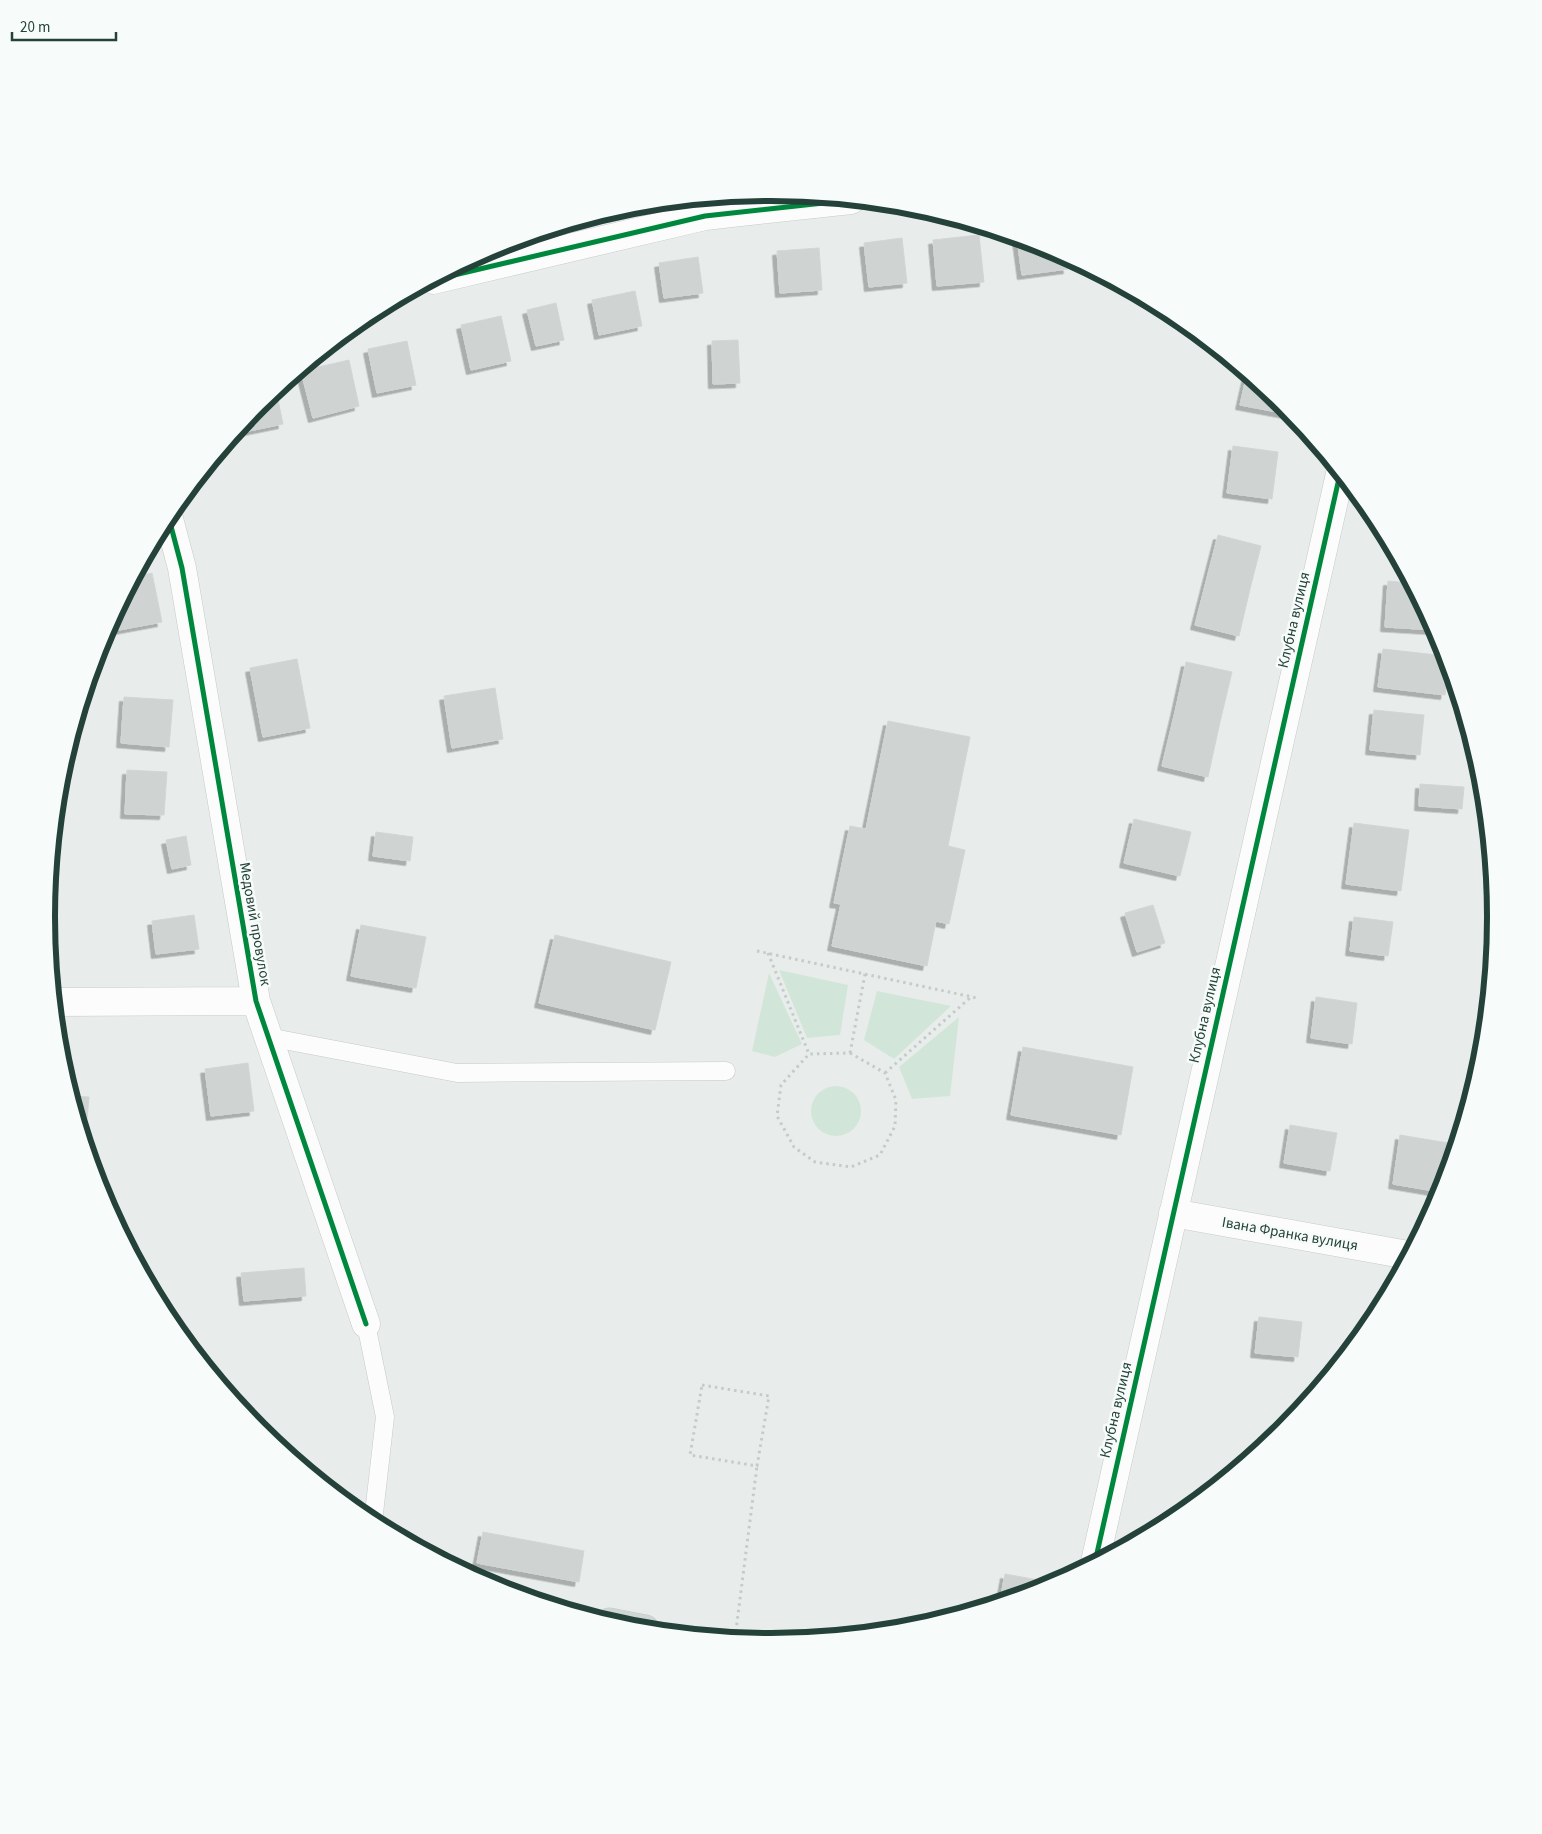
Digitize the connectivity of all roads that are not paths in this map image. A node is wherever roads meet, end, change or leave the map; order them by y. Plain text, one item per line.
1 (821, 203) edge
2 (454, 275) edge
3 (1339, 480) edge
4 (171, 527) edge
5 (256, 1001) junction
6 (60, 1002) edge
7 (268, 1037) junction
8 (726, 1071) dead end
9 (1173, 1214) junction
10 (1402, 1254) edge
11 (366, 1324) joint
12 (374, 1513) edge
13 (1097, 1554) edge

1 - 2 street
3 - 9 street, Клубна вулиця
4 - 5 street, Медовий провулок
5 - 6 street
5 - 7 street, Медовий провулок
7 - 8 lane
7 - 11 street, Медовий провулок
9 - 10 street, Івана Франка вулиця
9 - 13 street, Клубна вулиця
11 - 12 lane

